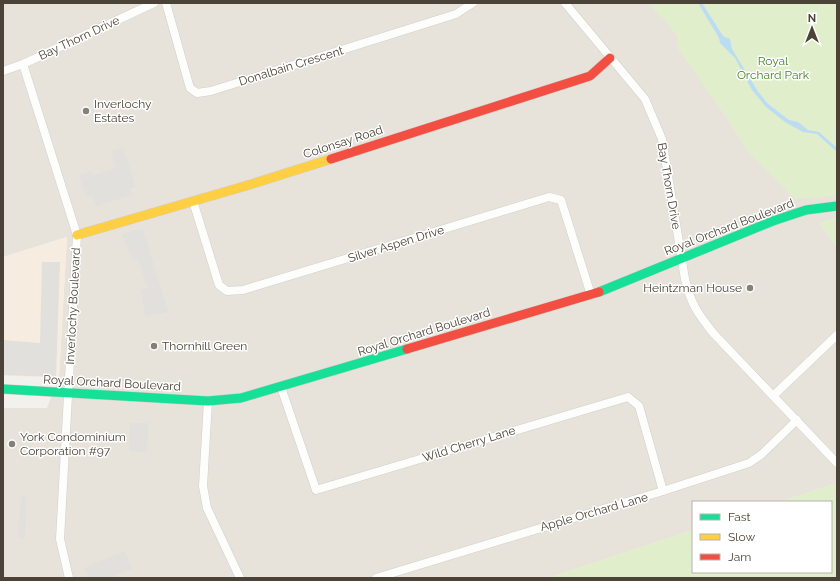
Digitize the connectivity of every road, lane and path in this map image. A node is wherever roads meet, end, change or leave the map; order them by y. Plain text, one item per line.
1 (154, 3) edge
2 (166, 3) edge
3 (473, 3) edge
4 (565, 3) edge
5 (610, 58) junction
6 (23, 64) junction
7 (3, 70) edge
8 (193, 201) junction
9 (837, 206) edge
10 (77, 235) junction
11 (682, 259) junction
12 (591, 295) junction
13 (837, 335) edge
14 (281, 387) junction
15 (3, 389) edge
16 (68, 393) junction
17 (773, 396) junction
18 (208, 401) junction
19 (797, 420) junction
20 (837, 463) edge
21 (664, 491) junction
22 (69, 578) edge
23 (240, 578) edge
24 (376, 578) edge

1 - 6 street, Bay Thorn Drive
2 - 3 street, Donalbain Crescent
4 - 5 street, Bay Thorn Drive
5 - 8 street, Colonsay Road
5 - 11 street, Bay Thorn Drive
6 - 7 street, Bay Thorn Drive
6 - 10 street, Inverlochy Boulevard
8 - 10 street, Colonsay Road
8 - 12 street, Silver Aspen Drive
9 - 11 street, Royal Orchard Boulevard
10 - 16 street, Inverlochy Boulevard
11 - 12 street, Royal Orchard Boulevard
11 - 17 street, Bay Thorn Drive
12 - 14 street, Royal Orchard Boulevard
13 - 17 street
14 - 18 street, Royal Orchard Boulevard
14 - 21 street, Wild Cherry Lane
15 - 16 street, Royal Orchard Boulevard
16 - 18 street, Royal Orchard Boulevard
16 - 22 street, Inverlochy Boulevard
17 - 19 street, Bay Thorn Drive
18 - 23 street
19 - 20 street, Bay Thorn Drive
19 - 21 street, Apple Orchard Lane
21 - 24 street, Apple Orchard Lane

